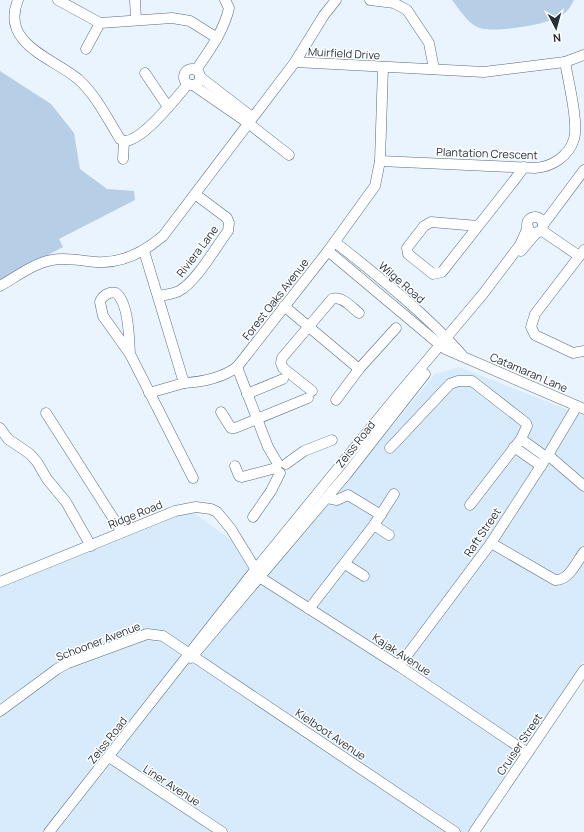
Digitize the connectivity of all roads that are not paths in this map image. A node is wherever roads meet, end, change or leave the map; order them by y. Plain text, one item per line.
1 (18, 0) edge
2 (58, 0) edge
3 (135, 0) edge
4 (225, 0) edge
5 (336, 0) edge
6 (370, 0) edge
7 (136, 20) junction
8 (100, 23) junction
9 (217, 38) junction
10 (86, 49) dead end
11 (584, 55) edge
12 (296, 62) junction
13 (565, 62) junction
14 (383, 67) junction
15 (434, 69) junction
16 (145, 73) dead end
17 (198, 74) junction
18 (190, 85) junction
19 (168, 107) junction
20 (250, 120) junction
21 (124, 141) junction
22 (288, 155) dead end
23 (123, 159) dead end
24 (380, 161) junction
25 (524, 167) junction
26 (584, 170) edge
27 (195, 194) junction
28 (478, 226) junction
29 (537, 226) junction
30 (335, 242) junction
31 (144, 251) junction
32 (328, 251) junction
33 (582, 253) edge
34 (376, 275) junction
35 (0, 286) edge
36 (368, 286) junction
37 (158, 296) junction
38 (284, 306) junction
39 (359, 313) dead end
40 (308, 327) junction
41 (396, 328) dead end
42 (446, 344) junction
43 (584, 351) edge
44 (130, 354) junction
45 (237, 367) junction
46 (359, 369) junction
47 (283, 379) dead end
48 (184, 383) junction
49 (149, 393) junction
50 (247, 394) junction
51 (336, 400) dead end
52 (580, 407) edge
53 (221, 412) dead end
54 (46, 413) dead end
55 (257, 419) junction
56 (0, 428) edge
57 (332, 440) dead end
58 (517, 443) junction
59 (390, 448) dead end
60 (547, 456) junction
61 (235, 466) dead end
62 (541, 466) junction
63 (280, 467) junction
64 (193, 478) dead end
65 (584, 486) edge
66 (394, 494) dead end
67 (327, 498) junction
68 (470, 505) dead end
69 (381, 515) junction
70 (253, 517) dead end
71 (374, 525) junction
72 (122, 532) junction
73 (389, 535) dead end
74 (491, 543) junction
75 (91, 546) junction
76 (584, 552) edge
77 (345, 564) junction
78 (258, 574) junction
79 (364, 576) dead end
80 (0, 582) edge
81 (309, 609) junction
82 (191, 654) junction
83 (399, 666) junction
84 (584, 670) edge
85 (0, 711) edge
86 (528, 753) junction
87 (108, 757) junction
88 (218, 831) edge
89 (48, 832) edge
90 (455, 832) edge
91 (474, 832) edge

1 - 21 street
2 - 8 street
3 - 7 street
4 - 9 street
5 - 12 street
6 - 15 street
7 - 8 street
7 - 9 street
8 - 10 street
9 - 17 street
11 - 13 street, Muirfield Drive
12 - 14 street, Muirfield Drive
12 - 20 street, Muirfield Drive
13 - 15 street, Muirfield Drive
13 - 25 street, Plantation Crescent
14 - 15 street, Muirfield Drive
14 - 24 street, Forest Oaks Avenue
16 - 19 street
17 - 18 street
17 - 18 street
17 - 20 street
18 - 19 street
18 - 20 street
19 - 21 street
20 - 22 street
20 - 27 street, Muirfield Drive
21 - 23 street
24 - 25 street, Plantation Crescent
24 - 30 street, Forest Oaks Avenue
25 - 28 street
26 - 29 street, Zeiss Road
27 - 31 street, Muirfield Drive
27 - 37 street, Riviera Lane
28 - 28 street
29 - 33 street
29 - 42 street, Zeiss Road
30 - 32 street, Forest Oaks Avenue
30 - 34 street, Wilge Road
31 - 35 street, Muirfield Drive
31 - 37 street
32 - 36 street
32 - 38 street, Forest Oaks Avenue
33 - 43 street
34 - 36 street
34 - 42 street, Wilge Road
36 - 42 street
37 - 48 street
38 - 40 street
38 - 45 street, Forest Oaks Avenue
39 - 40 street
40 - 46 street
40 - 55 street
41 - 46 street
42 - 52 street, Catamaran Lane
42 - 67 street, Zeiss Road
42 - 78 street, Zeiss Road
44 - 44 street
44 - 49 street
45 - 48 street, Forest Oaks Avenue
45 - 50 street
46 - 51 street
47 - 50 street
48 - 49 street, Forest Oaks Avenue
49 - 64 street
50 - 55 street
52 - 60 street, Raft Street
53 - 55 street
54 - 72 street
55 - 63 street
56 - 75 street
57 - 63 street
58 - 59 street
58 - 60 street
58 - 62 street
58 - 68 street
60 - 62 street, Raft Street
60 - 65 street
61 - 63 street
62 - 74 street, Raft Street
63 - 70 street
66 - 69 street
67 - 69 street
67 - 78 street, Zeiss Road
69 - 71 street
71 - 73 street
71 - 77 street
72 - 75 street, Ridge Road
72 - 78 street, Ridge Road
74 - 76 street
74 - 83 street, Raft Street
75 - 80 street, Ridge Road
77 - 79 street
77 - 81 street
78 - 81 street, Kajak Avenue
78 - 82 street, Zeiss Road
81 - 83 street, Kajak Avenue
82 - 85 street, Schooner Avenue
82 - 87 street, Zeiss Road
82 - 90 street, Kielboot Avenue
83 - 86 street, Kajak Avenue
84 - 86 street, Cruiser Street
86 - 91 street, Cruiser Street
87 - 88 street, Liner Avenue
87 - 89 street, Zeiss Road

